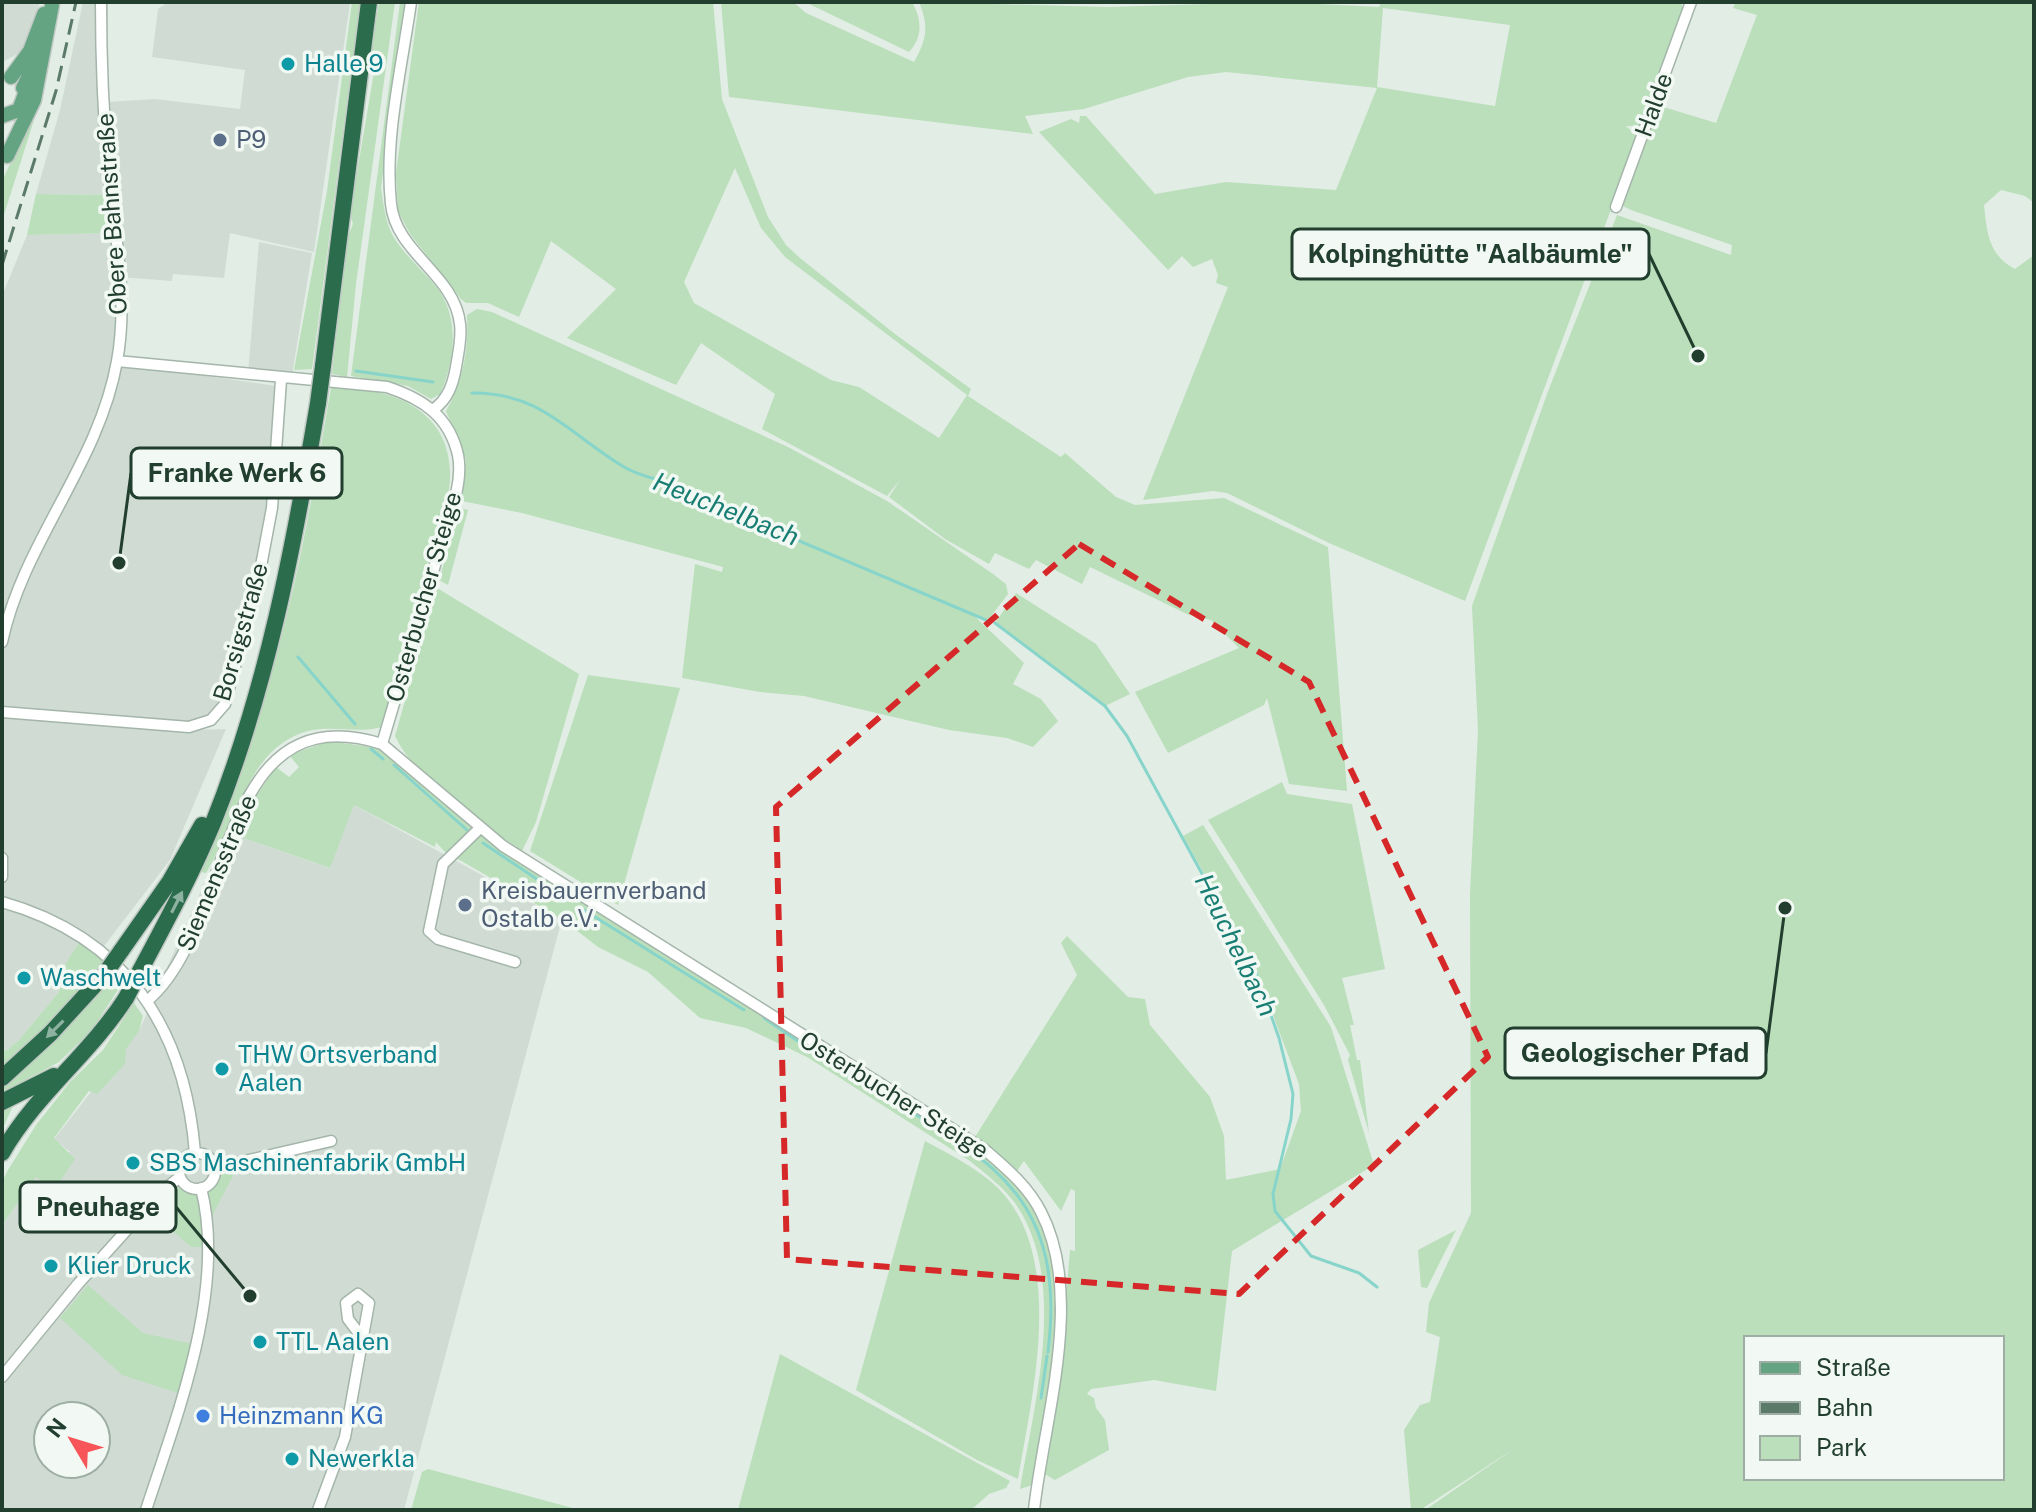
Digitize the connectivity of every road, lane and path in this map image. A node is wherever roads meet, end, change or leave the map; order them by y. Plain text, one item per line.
1 (101, 2) edge
2 (369, 2) edge
3 (411, 2) edge
4 (1691, 2) edge
5 (51, 3) edge
6 (6, 77) edge
7 (23, 88) junction
8 (5, 117) edge
9 (4, 162) edge
10 (1616, 207) dead end
11 (117, 361) junction
12 (281, 380) junction
13 (434, 409) junction
14 (2, 642) edge
15 (2, 712) edge
16 (382, 744) junction
17 (237, 752) junction
18 (479, 829) junction
19 (2, 858) edge
20 (2, 877) edge
21 (2, 902) edge
22 (515, 962) dead end
23 (147, 1001) junction
24 (86, 1052) junction
25 (2, 1078) edge
26 (2, 1102) edge
27 (331, 1141) dead end
28 (2, 1153) edge
29 (195, 1153) junction
30 (215, 1168) junction
31 (180, 1177) junction
32 (201, 1188) junction
33 (364, 1340) dead end
34 (2, 1377) edge
35 (146, 1510) edge
36 (318, 1510) edge
37 (1034, 1510) edge

1 - 11 street, Obere Bahnstraße
2 - 17 highway, bridge
3 - 13 street
4 - 10 street, Halde
5 - 6 main road
5 - 7 main road
5 - 9 main road
6 - 7 main road
7 - 8 main road
8 - 9 main road
11 - 12 street
11 - 14 street, Obere Bahnstraße
12 - 13 street
12 - 15 street, Borsigstraße
13 - 16 street, Osterbucher Steige
16 - 18 street, Osterbucher Steige
16 - 23 street, Siemensstraße
24 -> 17 highway, bridge
17 -> 25 highway, bridge
18 - 22 street
18 - 37 street, Osterbucher Steige
19 - 20 street
21 - 23 street
23 - 29 street
24 - 26 highway
24 - 28 highway
27 - 30 street
29 - 30 street
29 - 31 street
30 - 32 street
31 - 32 street
31 - 34 street
32 - 35 street
33 - 36 street

